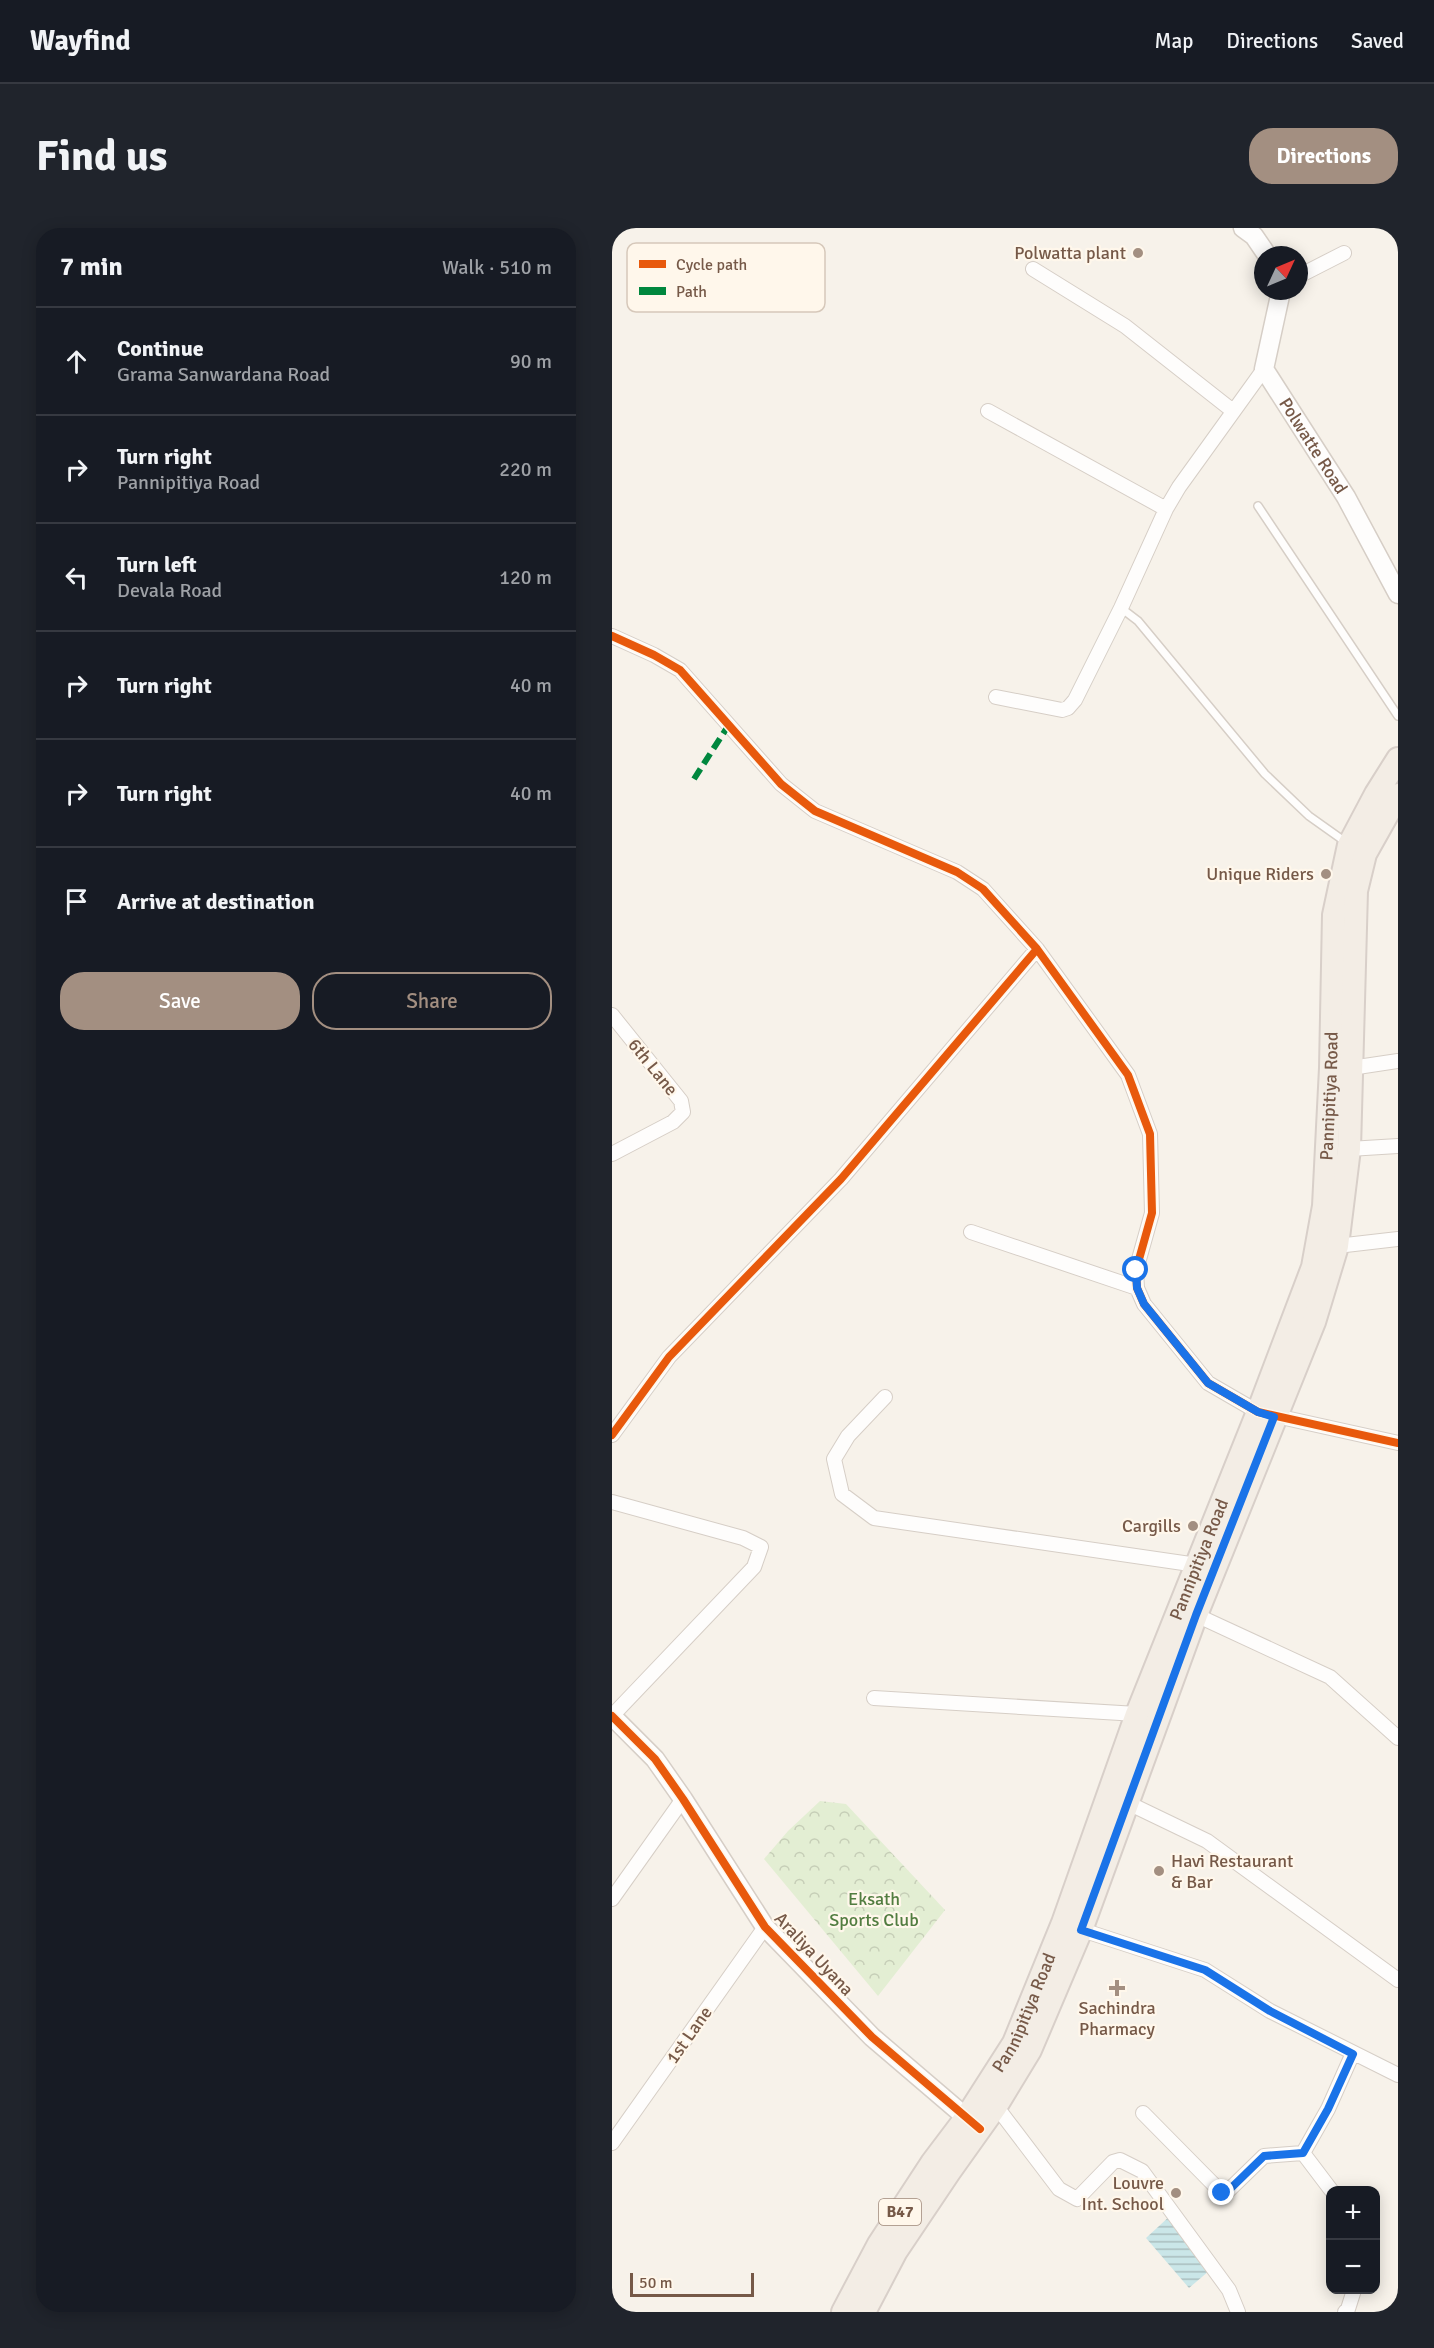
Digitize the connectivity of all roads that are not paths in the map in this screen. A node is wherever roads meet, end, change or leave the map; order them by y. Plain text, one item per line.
1 (1243, 228) edge
2 (1260, 246) edge
3 (1344, 253) dead end
4 (1033, 269) dead end
5 (1308, 271) edge
6 (1279, 300) edge
7 (1264, 369) junction
8 (988, 411) dead end
9 (1233, 411) junction
10 (1258, 506) dead end
11 (1166, 508) junction
12 (1398, 594) edge
13 (1121, 608) junction
14 (612, 636) edge
15 (996, 698) dead end
16 (1398, 716) edge
17 (1398, 759) edge
18 (1398, 795) edge
19 (1349, 845) junction
20 (1037, 949) junction
21 (612, 1015) edge
22 (1398, 1061) edge
23 (1351, 1068) junction
24 (1398, 1146) edge
25 (1349, 1149) junction
26 (612, 1154) edge
27 (971, 1232) dead end
28 (1398, 1239) edge
29 (1337, 1246) junction
30 (1137, 1288) junction
31 (885, 1397) dead end
32 (1266, 1414) junction
33 (612, 1435) edge
34 (1398, 1443) edge
35 (612, 1502) edge
36 (1197, 1565) junction
37 (1196, 1615) junction
38 (873, 1698) dead end
39 (1137, 1714) junction
40 (612, 1716) edge
41 (1398, 1738) edge
42 (683, 1799) junction
43 (1128, 1803) junction
44 (612, 1899) edge
45 (1072, 1926) junction
46 (765, 1927) junction
47 (1398, 1980) edge
48 (1353, 2054) junction
49 (1398, 2075) edge
50 (996, 2106) junction
51 (1143, 2114) dead end
52 (973, 2123) junction
53 (612, 2143) edge
54 (1303, 2153) junction
55 (1328, 2186) edge
56 (1352, 2294) edge
57 (843, 2312) edge
58 (864, 2312) edge
59 (1238, 2312) edge
60 (1345, 2312) edge

1 - 2 street
3 - 5 street
4 - 9 street
6 - 7 street
7 - 9 street
7 - 12 street, Polwatte Road
8 - 11 street
9 - 11 street
10 - 16 lane
11 - 13 street
13 - 15 street
13 - 19 lane
14 - 20 street
17 - 19 main road, Pannipitiya Road / B47
18 - 23 main road, Pannipitiya Road / B47
19 - 32 main road, Pannipitiya Road / B47
20 - 30 street
20 - 33 street
21 - 26 street, 6th Lane
22 - 23 street
23 - 25 main road, Pannipitiya Road / B47
24 - 25 street
25 - 29 main road, Pannipitiya Road / B47
27 - 30 street
28 - 29 street
29 - 32 main road, Pannipitiya Road / B47
30 - 32 street
31 - 36 street
32 - 34 street
32 - 36 main road, Pannipitiya Road / B47
32 - 37 main road, Pannipitiya Road / B47
35 - 40 street
36 - 39 main road, Pannipitiya Road / B47
37 - 41 street
37 - 43 main road, Pannipitiya Road / B47
38 - 39 street
39 - 45 main road, Pannipitiya Road / B47
40 - 42 street, Araliya Uyana
42 - 44 street
42 - 46 street, Araliya Uyana
43 - 45 main road, Pannipitiya Road / B47
43 - 47 street
45 - 48 street
45 - 50 main road, Pannipitiya Road / B47
45 - 52 main road, Pannipitiya Road / B47
46 - 52 street, Araliya Uyana
46 - 53 street, 1st Lane
48 - 49 street
48 - 54 street
50 - 52 main road, Pannipitiya Road / B47
50 - 59 street
51 - 54 street
52 - 57 main road, Pannipitiya Road / B47
52 - 58 main road, Pannipitiya Road / B47
54 - 55 street
56 - 60 street

